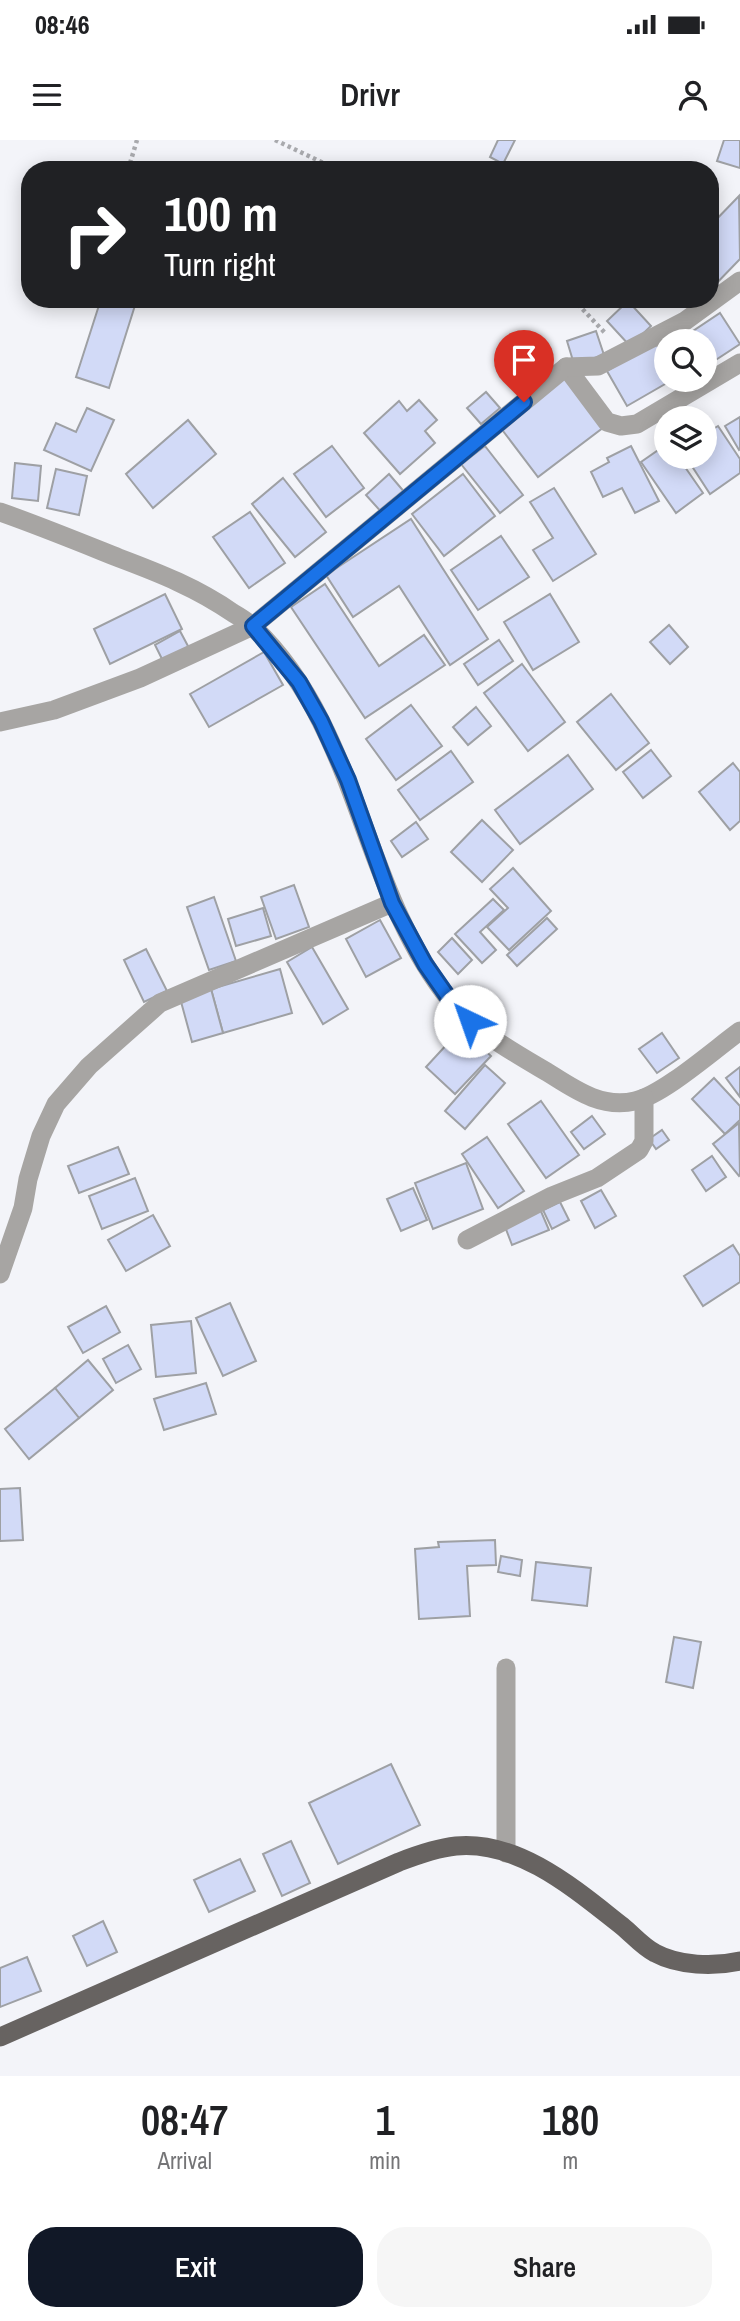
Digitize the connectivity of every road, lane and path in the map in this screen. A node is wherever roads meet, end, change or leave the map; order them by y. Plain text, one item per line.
1 (137, 140) edge
2 (275, 140) edge
3 (131, 161) edge
4 (319, 161) edge
5 (740, 281) edge
6 (719, 296) edge
7 (581, 308) edge
8 (703, 308) edge
9 (623, 353) junction
10 (740, 363) edge
11 (566, 367) junction
12 (0, 512) edge
13 (253, 626) junction
14 (0, 722) edge
15 (392, 903) junction
16 (740, 1031) edge
17 (644, 1098) junction
18 (467, 1240) dead end
19 (0, 1274) edge
20 (506, 1668) dead end
21 (506, 1853) junction
22 (740, 1961) edge
23 (0, 2037) edge

1 - 3 path
2 - 4 path
5 - 6 street
7 - 9 path
8 - 9 street
9 - 11 street
10 - 11 street
11 - 13 street
12 - 13 street
13 - 14 street
13 - 15 street
15 - 17 street
15 - 19 street
16 - 17 street
17 - 18 street
20 - 21 street
21 - 22 main road
21 - 23 main road

